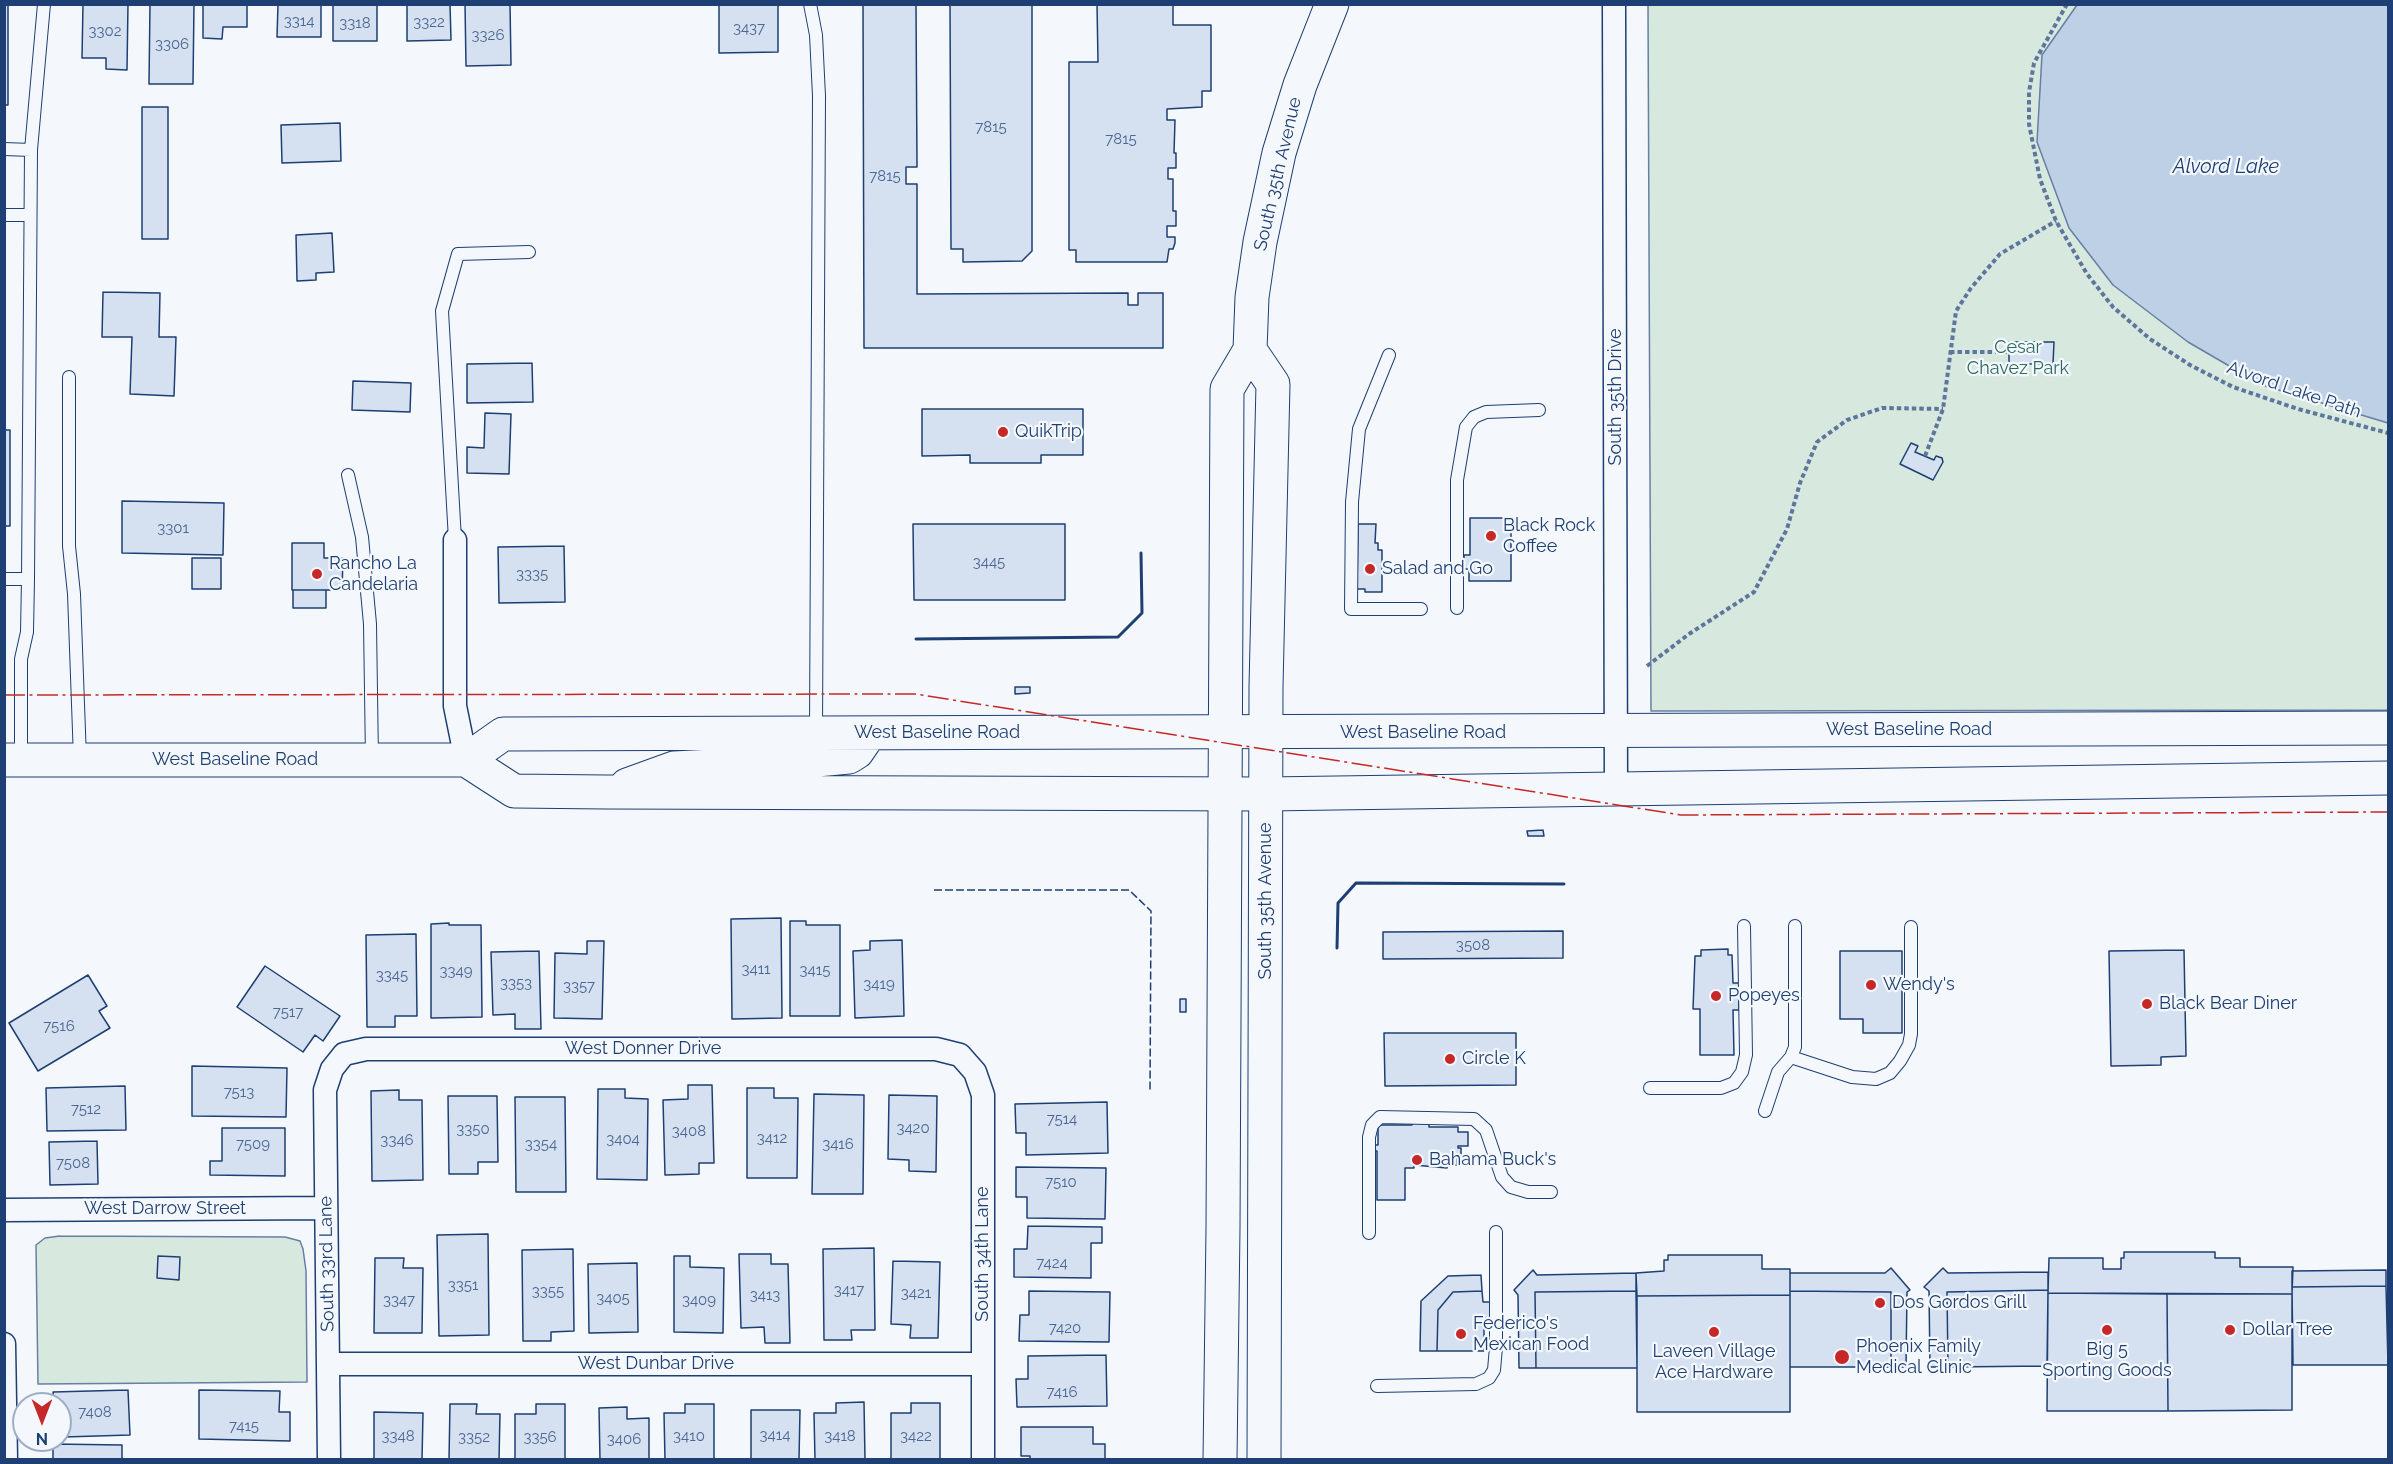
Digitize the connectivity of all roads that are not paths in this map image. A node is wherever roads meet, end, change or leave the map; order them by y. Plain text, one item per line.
1 (44, 4) edge
2 (810, 4) edge
3 (1332, 4) edge
4 (1614, 4) edge
5 (4, 149) edge
6 (31, 150) junction
7 (4, 215) edge
8 (30, 215) junction
9 (529, 252) dead end
10 (1250, 350) junction
11 (1389, 355) dead end
12 (69, 377) dead end
13 (1539, 410) dead end
14 (348, 475) dead end
15 (455, 540) joint
16 (4, 579) edge
17 (27, 579) junction
18 (1457, 608) dead end
19 (1421, 609) dead end
20 (2388, 728) edge
21 (1967, 730) junction
22 (1224, 732) junction
23 (1267, 732) junction
24 (1616, 732) junction
25 (870, 733) junction
26 (816, 734) junction
27 (13, 760) edge
28 (80, 760) junction
29 (372, 760) junction
30 (466, 760) junction
31 (2388, 778) edge
32 (1968, 783) junction
33 (1616, 790) junction
34 (606, 792) junction
35 (1224, 794) junction
36 (1266, 794) junction
37 (1744, 926) dead end
38 (1795, 926) dead end
39 (1911, 927) dead end
40 (960, 1055) joint
41 (1791, 1057) junction
42 (332, 1069) joint
43 (1650, 1088) dead end
44 (1765, 1112) dead end
45 (1551, 1192) dead end
46 (326, 1208) junction
47 (4, 1210) edge
48 (1496, 1232) dead end
49 (1369, 1233) dead end
50 (4, 1344) edge
51 (5, 1356) edge
52 (328, 1364) junction
53 (982, 1364) junction
54 (1377, 1386) dead end
55 (1220, 1448) edge
56 (1264, 1449) edge
57 (6, 1460) edge
58 (329, 1460) edge
59 (983, 1460) edge

1 - 6 lane
2 - 26 lane
3 - 10 main road, South 35th Avenue
4 - 24 street, South 35th Drive
5 - 6 lane
6 - 8 lane
7 - 8 lane
8 - 17 lane
9 - 15 lane
10 - 22 main road, South 35th Avenue
10 - 23 main road, South 35th Avenue
11 - 19 lane
12 - 28 lane
13 - 18 lane
14 - 29 lane
15 - 30 street
16 - 17 lane
17 - 27 lane
20 - 21 main road, West Baseline Road
21 - 24 main road, West Baseline Road
21 - 32 main road
22 - 23 main road, West Baseline Road
22 - 25 main road, West Baseline Road
22 - 35 main road, South 35th Avenue
23 - 24 main road, West Baseline Road
23 - 36 main road, South 35th Avenue
24 - 33 street, South 35th Drive
25 - 26 main road, West Baseline Road
25 - 34 main road
26 - 30 main road, West Baseline Road
27 - 28 main road, West Baseline Road
28 - 29 main road, West Baseline Road
29 - 30 main road, West Baseline Road
30 - 34 main road
31 - 32 main road
32 - 33 main road
33 - 36 main road
34 - 35 main road
35 - 36 main road
35 - 55 main road, South 35th Avenue
36 - 56 main road, South 35th Avenue
37 - 43 lane
38 - 41 lane
39 - 41 lane
40 - 42 street, West Donner Drive
40 - 53 street, South 34th Lane
41 - 44 lane
42 - 46 street, South 33rd Lane
45 - 49 lane
46 - 47 street, West Darrow Street
46 - 52 street, South 33rd Lane
48 - 54 lane
50 - 51 street
51 - 57 street
52 - 53 street, West Dunbar Drive
52 - 58 street, South 33rd Lane
53 - 59 street, South 34th Lane
55 - 56 main road

